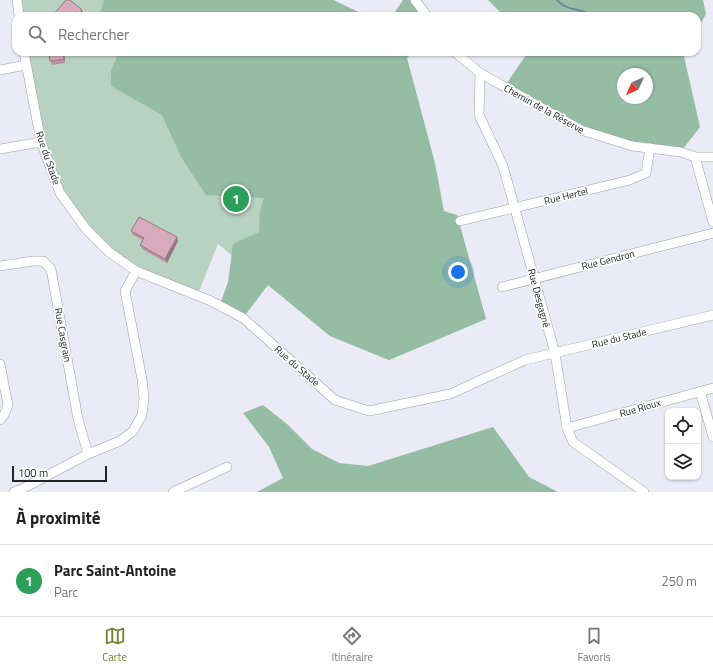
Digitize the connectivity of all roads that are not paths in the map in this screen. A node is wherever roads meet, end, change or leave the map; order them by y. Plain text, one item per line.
1 (17, 0) edge
2 (415, 0) edge
3 (18, 12) edge
4 (424, 12) edge
5 (25, 56) edge
6 (460, 56) edge
7 (26, 65) junction
8 (0, 70) edge
9 (480, 73) junction
10 (41, 142) junction
11 (650, 148) junction
12 (0, 149) edge
13 (695, 157) junction
14 (713, 157) edge
15 (515, 208) junction
16 (460, 221) dead end
17 (713, 222) edge
18 (713, 233) edge
19 (0, 266) edge
20 (136, 271) junction
21 (534, 278) junction
22 (502, 287) dead end
23 (713, 315) edge
24 (555, 353) junction
25 (0, 364) edge
26 (713, 388) edge
27 (700, 391) junction
28 (0, 420) edge
29 (567, 428) junction
30 (713, 437) edge
31 (88, 454) junction
32 (227, 467) dead end
33 (20, 491) edge
34 (173, 492) edge
35 (644, 492) edge

1 - 3 street
2 - 4 street
5 - 7 street, Rue du Stade
6 - 9 street, Chemin de la Réserve
7 - 8 street
7 - 10 street, Rue du Stade
9 - 11 street, Chemin de la Réserve
9 - 15 street, Rue Desgagné
10 - 12 street
10 - 20 street, Rue du Stade
11 - 13 street, Chemin de la Réserve
11 - 15 street, Rue Hertel
13 - 14 street, Chemin de la Réserve
13 - 17 street
15 - 16 street, Rue Hertel
15 - 21 street, Rue Desgagné
18 - 21 street, Rue Gendron
19 - 31 street, Rue Casgrain
20 - 24 street, Rue du Stade
20 - 31 street
21 - 22 street, Rue Gendron
21 - 24 street, Rue Desgagné
23 - 24 street, Rue du Stade
24 - 29 street, Rue Desgagné
25 - 28 street
26 - 27 street, Rue Rioux
27 - 29 street, Rue Rioux
27 - 30 street
29 - 35 street, Rue Desgagné
31 - 33 street
32 - 34 street

